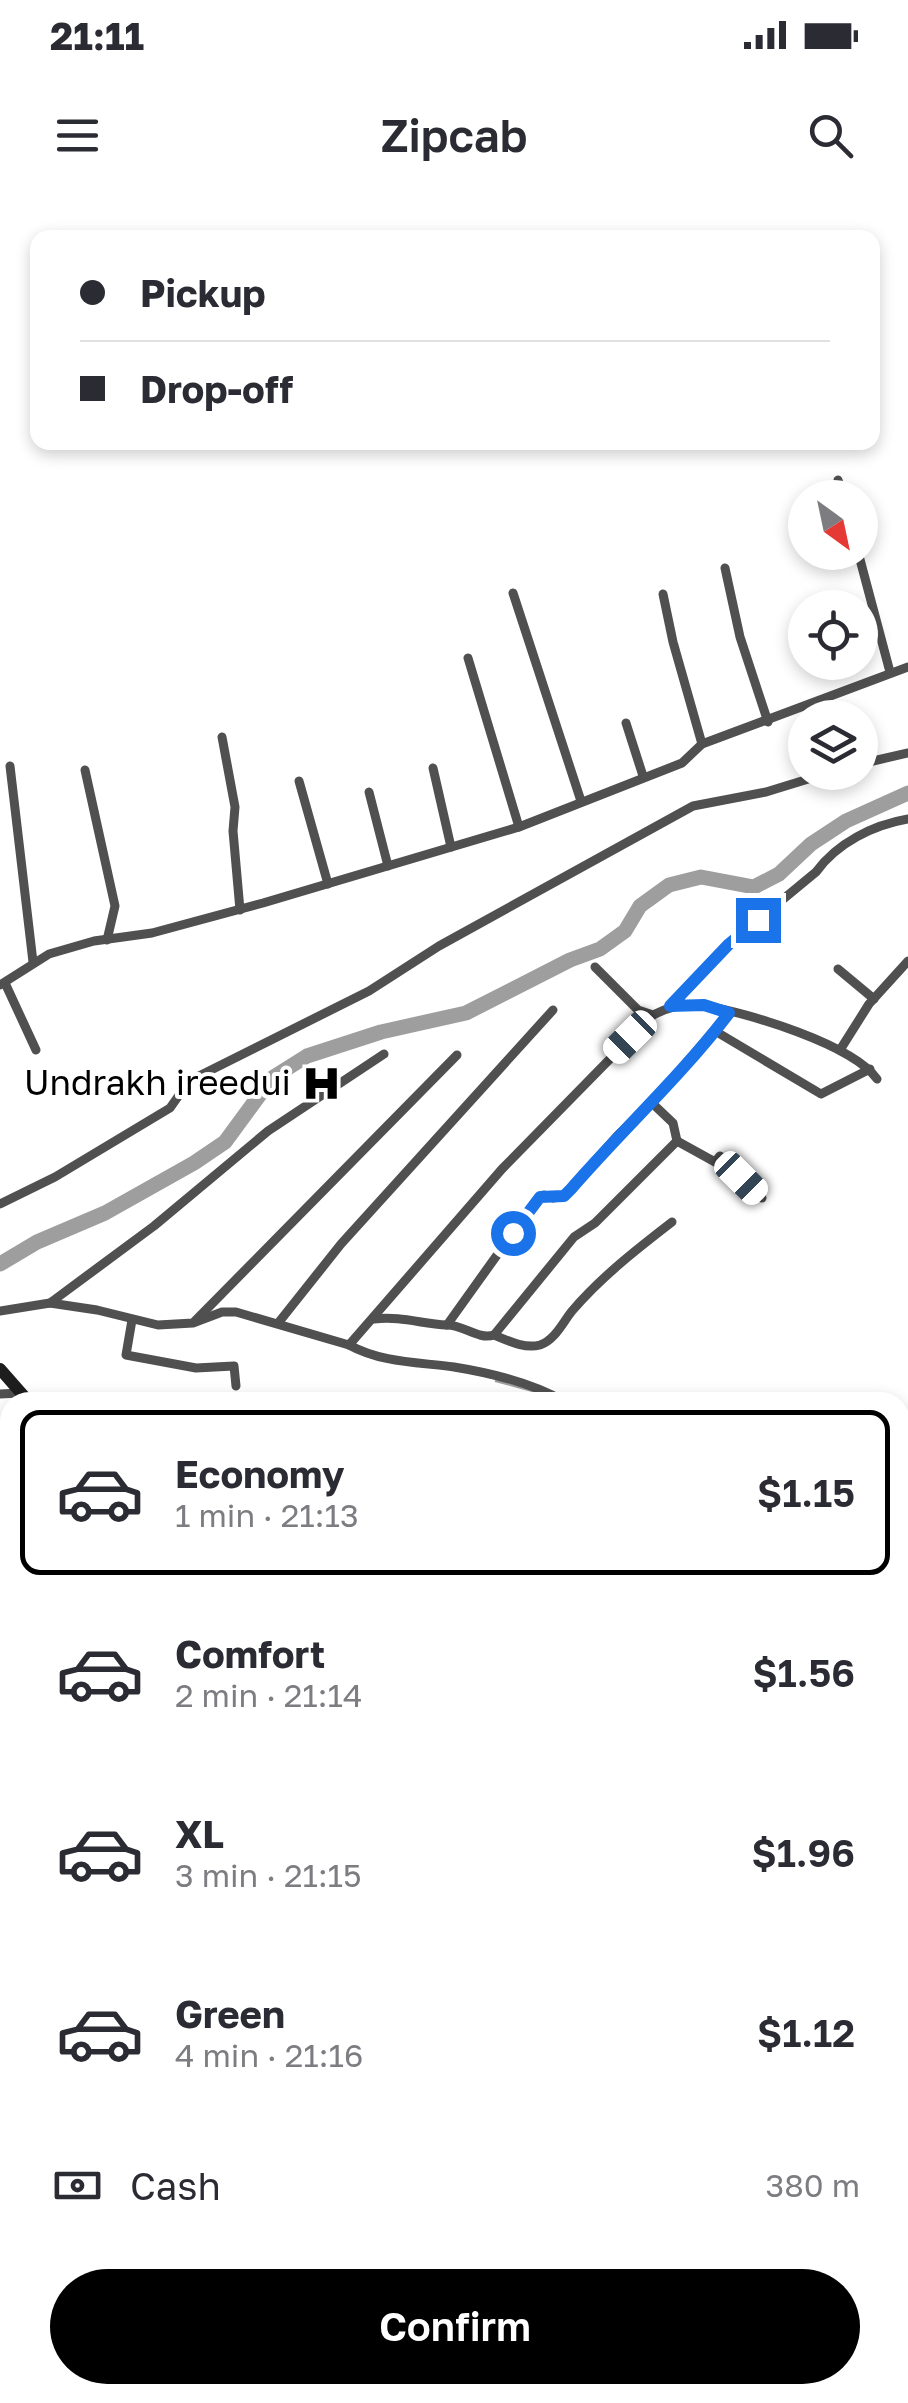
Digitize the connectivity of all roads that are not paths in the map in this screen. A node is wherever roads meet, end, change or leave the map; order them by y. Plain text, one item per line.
1 (725, 568) dead end
2 (863, 570) edge
3 (513, 593) dead end
4 (663, 594) dead end
5 (468, 658) dead end
6 (908, 667) edge
7 (890, 672) junction
8 (768, 722) junction
9 (626, 723) dead end
10 (222, 736) dead end
11 (702, 744) junction
12 (908, 753) edge
13 (878, 760) edge
14 (10, 766) dead end
15 (432, 768) dead end
16 (85, 770) dead end
17 (644, 776) junction
18 (299, 782) dead end
19 (788, 785) edge
20 (369, 792) dead end
21 (580, 802) junction
22 (908, 820) edge
23 (519, 827) junction
24 (451, 847) junction
25 (388, 866) junction
26 (328, 884) junction
27 (240, 910) junction
28 (107, 940) junction
29 (908, 961) edge
30 (33, 962) junction
31 (595, 967) dead end
32 (838, 969) dead end
33 (3, 984) edge
34 (874, 998) junction
35 (670, 1006) junction
36 (553, 1010) dead end
37 (729, 1013) junction
38 (652, 1015) junction
39 (715, 1031) junction
40 (36, 1050) dead end
41 (840, 1050) junction
42 (384, 1054) dead end
43 (457, 1054) dead end
44 (870, 1069) junction
45 (877, 1079) dead end
46 (652, 1104) junction
47 (677, 1141) junction
48 (762, 1198) dead end
49 (0, 1204) edge
50 (672, 1222) dead end
51 (50, 1303) junction
52 (0, 1310) edge
53 (374, 1318) junction
54 (132, 1320) junction
55 (279, 1322) junction
56 (193, 1324) junction
57 (448, 1325) junction
58 (494, 1336) junction
59 (349, 1345) junction
60 (0, 1369) edge
61 (236, 1386) dead end
62 (19, 1392) edge
63 (543, 1392) edge

1 - 8 street
2 - 7 street
3 - 21 street
4 - 11 street
5 - 23 street
6 - 7 street
7 - 8 street
8 - 11 street
9 - 17 street
10 - 27 street
11 - 17 street
12 - 13 street
14 - 30 street
15 - 24 street
16 - 28 street
17 - 21 street
18 - 26 street
19 - 49 street
20 - 25 street
21 - 23 street
22 - 35 street
23 - 24 street
24 - 25 street
25 - 26 street
26 - 27 street
27 - 28 street
28 - 30 street
29 - 34 street
30 - 33 street
31 - 38 street
32 - 34 street
33 - 40 street
34 - 41 street
35 - 37 street
35 - 38 street
36 - 55 street
37 - 39 street
37 - 41 street
38 - 53 street
39 - 44 street
39 - 46 street
41 - 44 street
42 - 51 street
43 - 56 street
44 - 45 street
46 - 47 street
46 - 57 street
47 - 48 street
47 - 58 street
50 - 58 street
51 - 52 street
51 - 54 street
53 - 57 street
53 - 59 street
54 - 56 street
54 - 61 street
55 - 56 street
55 - 59 street
57 - 58 street
59 - 63 street
60 - 62 main road

